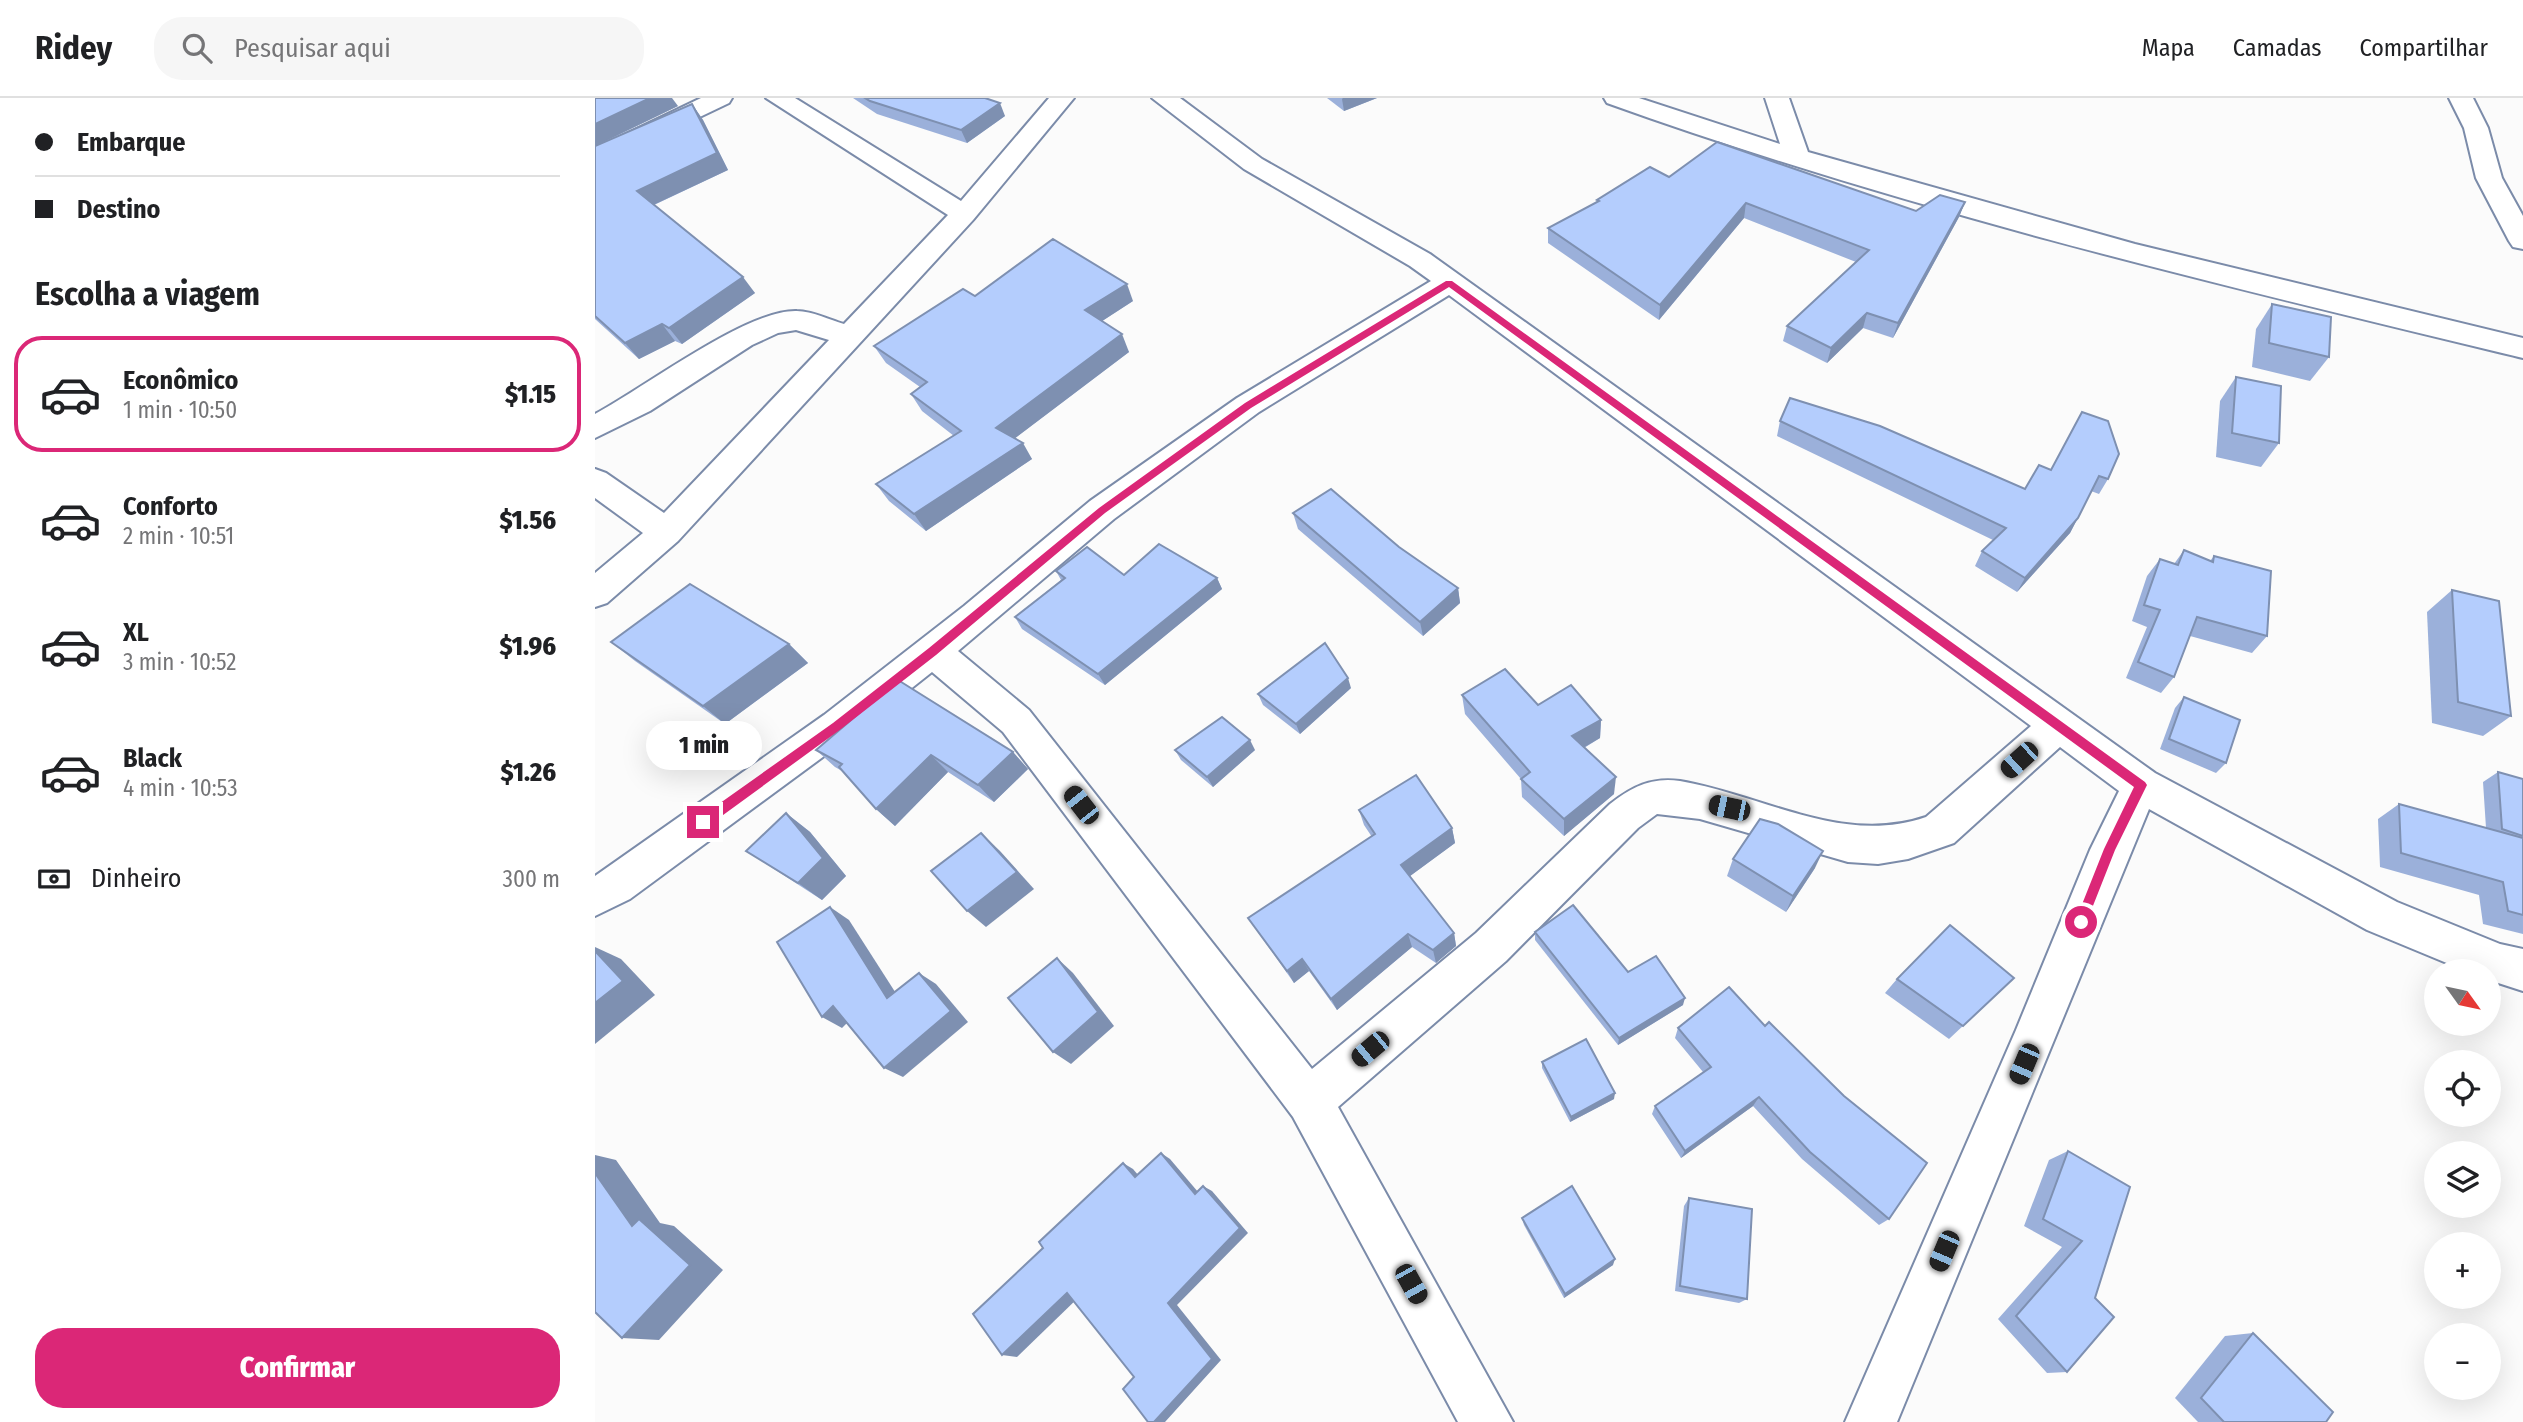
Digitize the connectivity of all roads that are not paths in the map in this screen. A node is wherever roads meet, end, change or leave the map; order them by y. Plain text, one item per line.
1 (720, 98) edge
2 (778, 98) edge
3 (1062, 98) edge
4 (1164, 98) edge
5 (1616, 98) edge
6 (1777, 98) edge
7 (2461, 98) edge
8 (1797, 157) junction
9 (595, 159) edge
10 (964, 214) junction
11 (2523, 241) edge
12 (1449, 283) junction
13 (850, 336) junction
14 (2523, 348) edge
15 (595, 427) edge
16 (595, 481) edge
17 (666, 533) junction
18 (595, 593) edge
19 (933, 652) junction
20 (2059, 725) junction
21 (2141, 785) junction
22 (595, 897) edge
23 (2523, 970) edge
24 (1309, 1101) junction
25 (1487, 1422) edge
26 (1871, 1422) edge

1 - 9 street
2 - 10 street
3 - 10 street
4 - 12 street
5 - 8 street
6 - 8 street
7 - 11 street
8 - 14 street
10 - 13 street
12 - 19 street
12 - 20 street
13 - 15 street
13 - 17 street
16 - 17 street
17 - 18 street
19 - 22 street
19 - 24 street
20 - 21 street
20 - 24 street
21 - 23 street
21 - 26 street
24 - 25 street

